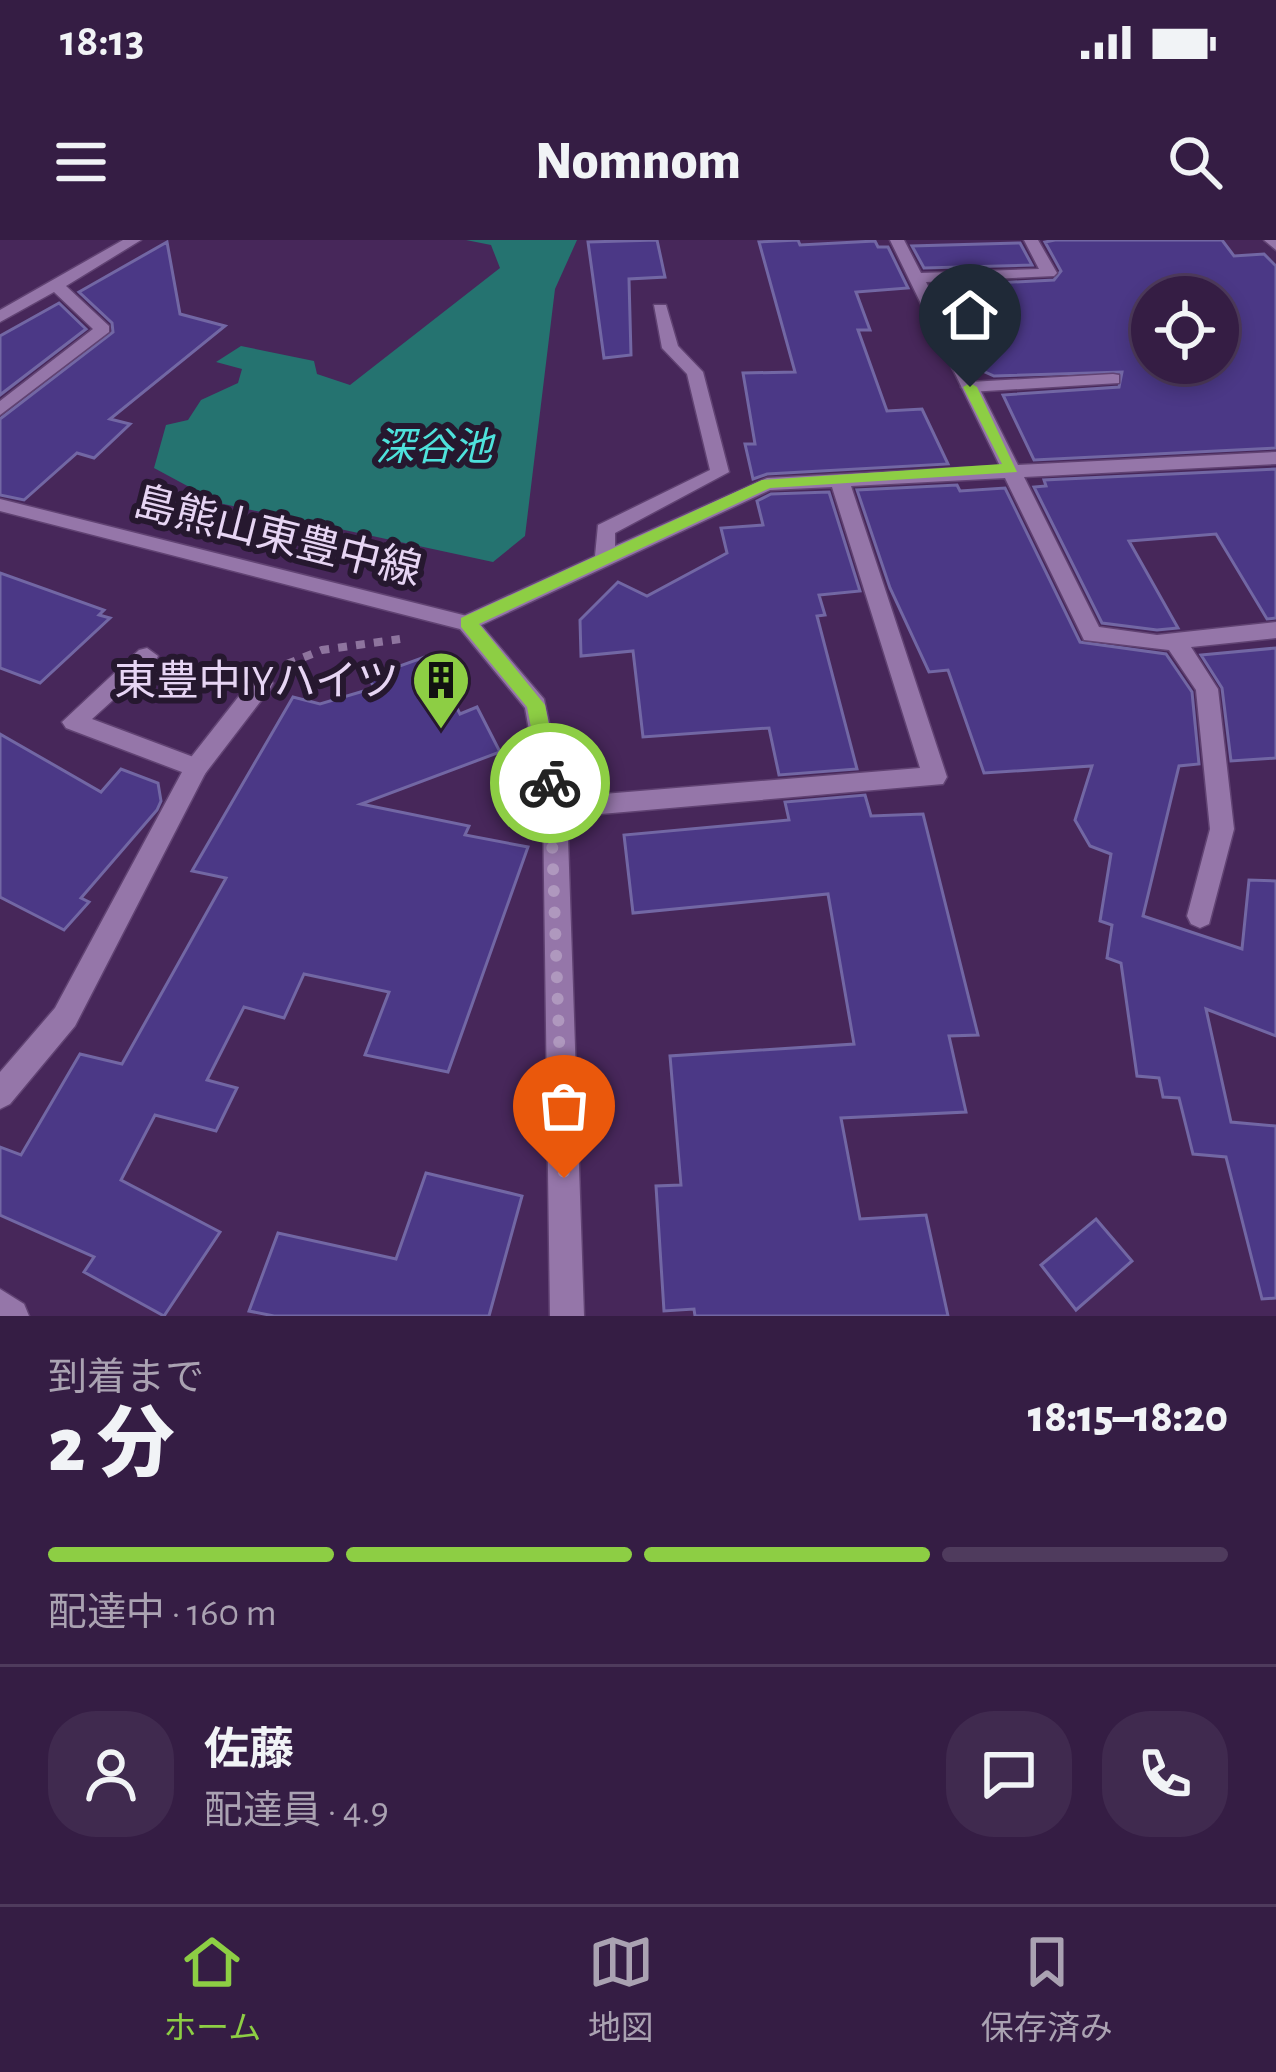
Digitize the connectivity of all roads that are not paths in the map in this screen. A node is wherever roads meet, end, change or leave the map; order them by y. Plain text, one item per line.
1 (134, 240) edge
2 (897, 240) edge
3 (1031, 240) edge
4 (916, 278) junction
5 (58, 287) junction
6 (660, 308) dead end
7 (0, 317) edge
8 (1113, 379) dead end
9 (970, 387) junction
10 (0, 410) edge
11 (1276, 458) edge
12 (1011, 469) junction
13 (838, 479) junction
14 (0, 505) edge
15 (605, 560) junction
16 (467, 622) junction
17 (1276, 630) edge
18 (1174, 641) junction
19 (147, 656) dead end
20 (262, 683) road end
21 (196, 768) junction
22 (555, 808) junction
23 (1200, 916) dead end
24 (0, 1094) edge
25 (0, 1306) edge
26 (12, 1316) edge
27 (567, 1316) edge

1 - 5 street
2 - 4 street
3 - 4 street
4 - 9 street
5 - 7 street
5 - 10 street
6 - 15 street
8 - 9 street
9 - 12 street
11 - 12 street
12 - 13 street
12 - 18 street
13 - 15 street
13 - 22 street
14 - 16 street, 島熊山東豊中線
15 - 16 street
16 - 22 street, 島熊山東豊中線
17 - 18 street
18 - 23 street
19 - 21 street
20 - 21 street
21 - 24 street
22 - 27 street, 島熊山東豊中線
25 - 26 street

